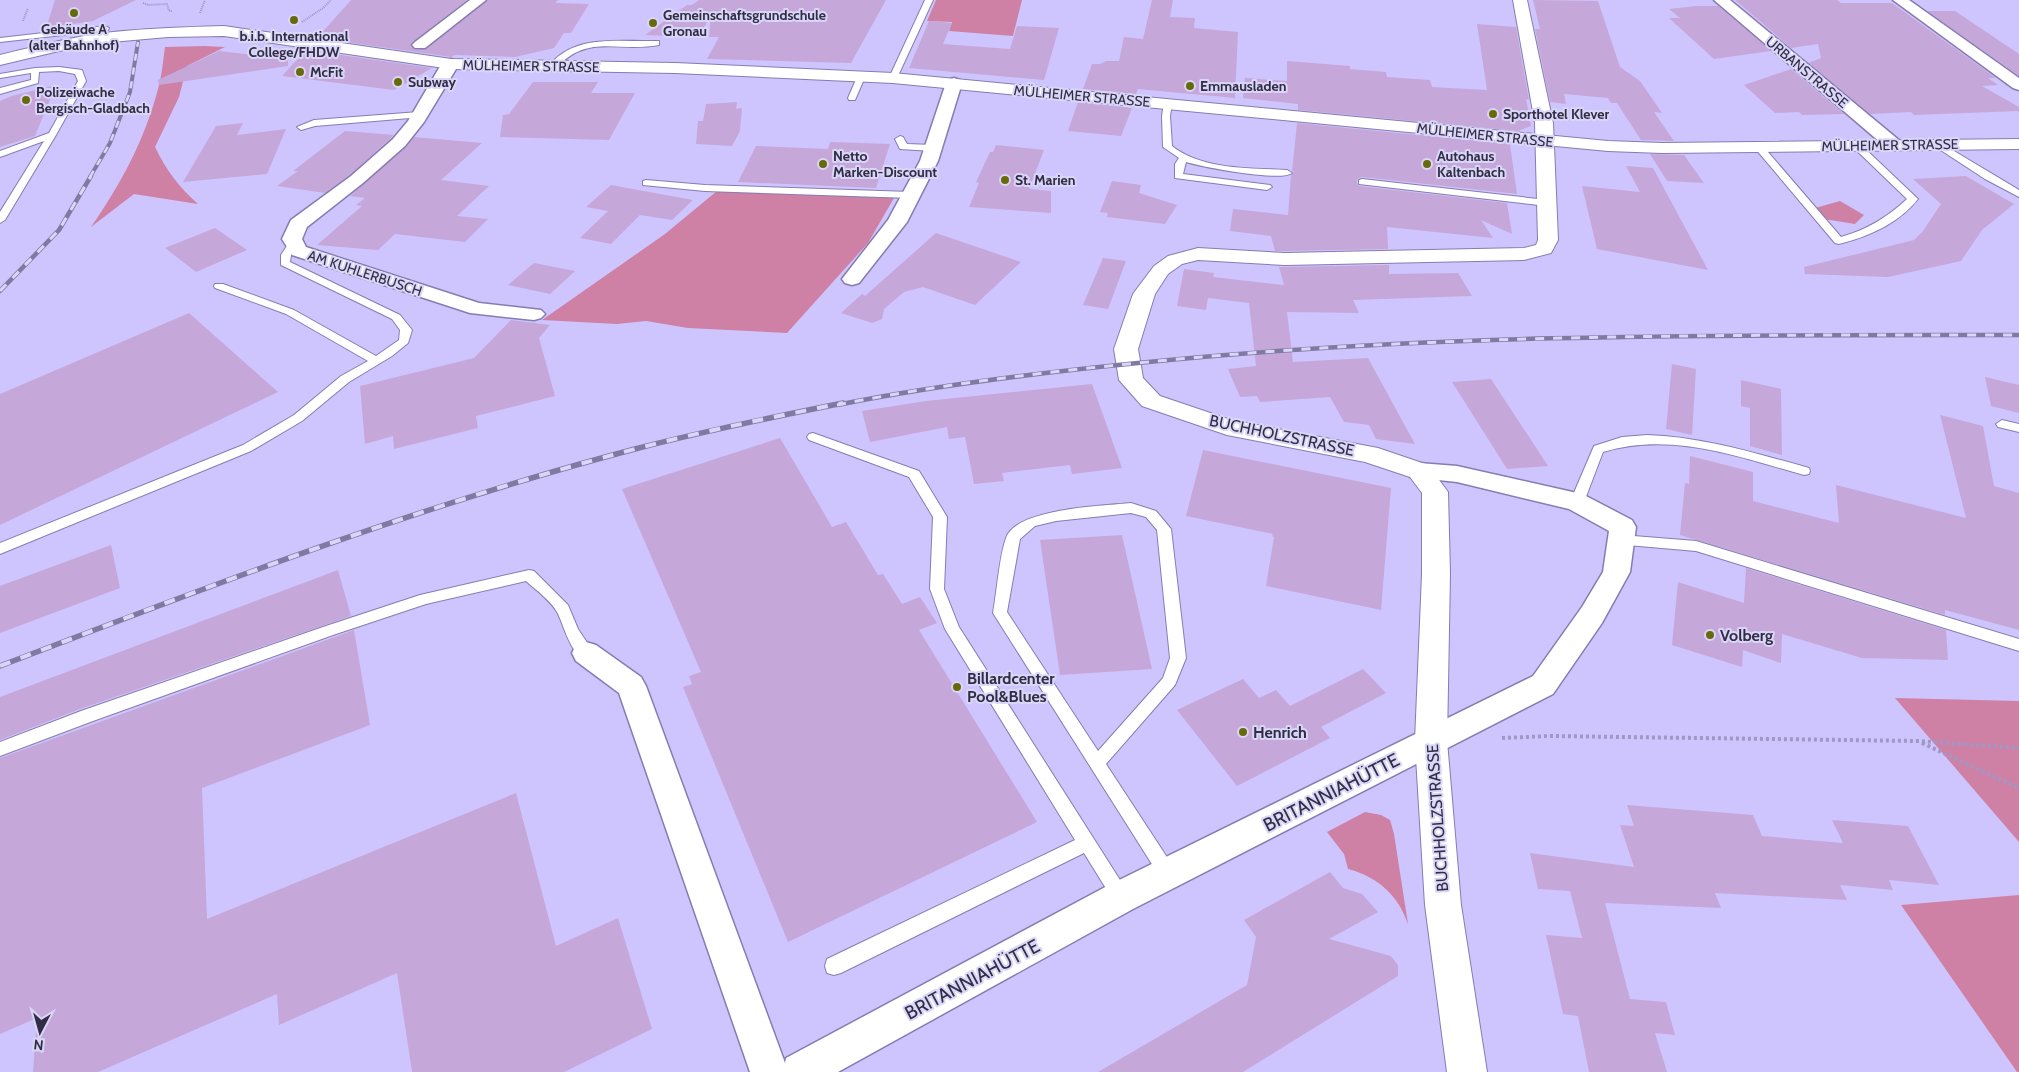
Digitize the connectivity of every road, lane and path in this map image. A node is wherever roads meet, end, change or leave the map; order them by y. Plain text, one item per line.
1 (331, 0) edge
2 (479, 0) edge
3 (929, 0) edge
4 (1520, 0) edge
5 (1721, 0) edge
6 (1900, 0) edge
7 (28, 8) dead end
8 (22, 28) dead end
9 (108, 33) junction
10 (279, 39) junction
11 (0, 40) edge
12 (656, 43) dead end
13 (420, 45) dead end
14 (44, 49) junction
15 (0, 52) edge
16 (0, 60) edge
17 (450, 64) junction
18 (551, 68) junction
19 (35, 70) junction
20 (0, 76) edge
21 (861, 76) junction
22 (893, 78) junction
23 (954, 83) junction
24 (2019, 85) edge
25 (0, 91) edge
26 (852, 98) dead end
27 (1168, 103) junction
28 (419, 114) junction
29 (300, 127) dead end
30 (52, 135) junction
31 (900, 139) dead end
32 (1545, 141) junction
33 (2019, 144) edge
34 (1856, 145) junction
35 (1894, 145) junction
36 (1938, 145) junction
37 (1759, 147) junction
38 (933, 148) junction
39 (0, 154) edge
40 (1184, 157) junction
41 (1287, 174) dead end
42 (1362, 182) dead end
43 (646, 183) dead end
44 (1267, 187) dead end
45 (2019, 194) edge
46 (911, 195) junction
47 (1547, 202) junction
48 (0, 220) edge
49 (294, 244) junction
50 (852, 279) dead end
51 (219, 286) dead end
52 (534, 314) dead end
53 (377, 360) junction
54 (2002, 424) dead end
55 (2019, 428) edge
56 (813, 437) dead end
57 (1419, 471) junction
58 (1804, 471) dead end
59 (1577, 502) junction
60 (1621, 540) junction
61 (0, 549) edge
62 (2019, 645) edge
63 (586, 652) joint
64 (1500, 738) dead end
65 (1919, 741) junction
66 (1431, 742) junction
67 (2019, 748) edge
68 (0, 749) edge
69 (1097, 764) junction
70 (2019, 788) edge
71 (1086, 843) junction
72 (1168, 874) junction
73 (1122, 897) junction
74 (834, 966) dead end
75 (769, 1072) edge
76 (800, 1072) edge
77 (1467, 1072) edge

1 - 10 path
2 - 13 street
3 - 22 lane
4 - 32 main road, BUCHHOLZSTRASSE
5 - 35 street, URBANSTRASSE
6 - 24 street
7 - 8 path
9 - 10 main road, MÜLHEIMER STRASSE
9 - 11 lane
9 - 14 main road, MÜLHEIMER STRASSE
10 - 17 main road, MÜLHEIMER STRASSE
12 - 18 lane
14 - 15 main road
14 - 16 main road
17 - 18 main road, MÜLHEIMER STRASSE
17 - 28 street, AM KUHLERBUSCH
18 - 21 main road, MÜLHEIMER STRASSE
19 - 20 lane
19 - 25 lane
19 - 30 lane
21 - 22 main road, MÜLHEIMER STRASSE
21 - 26 lane
22 - 23 main road, MÜLHEIMER STRASSE
23 - 27 main road, MÜLHEIMER STRASSE
23 - 38 street
27 - 32 main road, MÜLHEIMER STRASSE
27 - 40 lane
28 - 29 lane
28 - 49 street, AM KUHLERBUSCH
30 - 39 lane
30 - 48 lane
31 - 38 lane
32 - 37 main road, MÜLHEIMER STRASSE
32 - 47 main road, BUCHHOLZSTRASSE
33 - 36 main road, MÜLHEIMER STRASSE
34 - 35 main road, MÜLHEIMER STRASSE
34 - 37 main road, MÜLHEIMER STRASSE
34 - 37 lane
35 - 36 main road, MÜLHEIMER STRASSE
36 - 45 lane
38 - 46 street
40 - 41 lane
40 - 44 lane
42 - 47 lane
43 - 46 lane
46 - 50 street
47 - 57 main road, BUCHHOLZSTRASSE
49 - 52 street, AM KUHLERBUSCH
49 - 53 lane
51 - 53 lane
53 - 61 lane
54 - 55 lane
56 - 71 lane
57 - 59 street
57 - 66 main road, BUCHHOLZSTRASSE
58 - 59 lane
59 - 60 street
60 - 62 lane
60 - 66 street, BRITANNIAHÜTTE
63 - 68 lane
63 - 75 street
64 - 65 path
65 - 67 path
65 - 70 path
66 - 72 street, BRITANNIAHÜTTE
66 - 77 main road, BUCHHOLZSTRASSE
69 - 69 lane
69 - 72 lane
71 - 73 lane
71 - 74 lane
72 - 73 street, BRITANNIAHÜTTE
73 - 76 street, BRITANNIAHÜTTE

